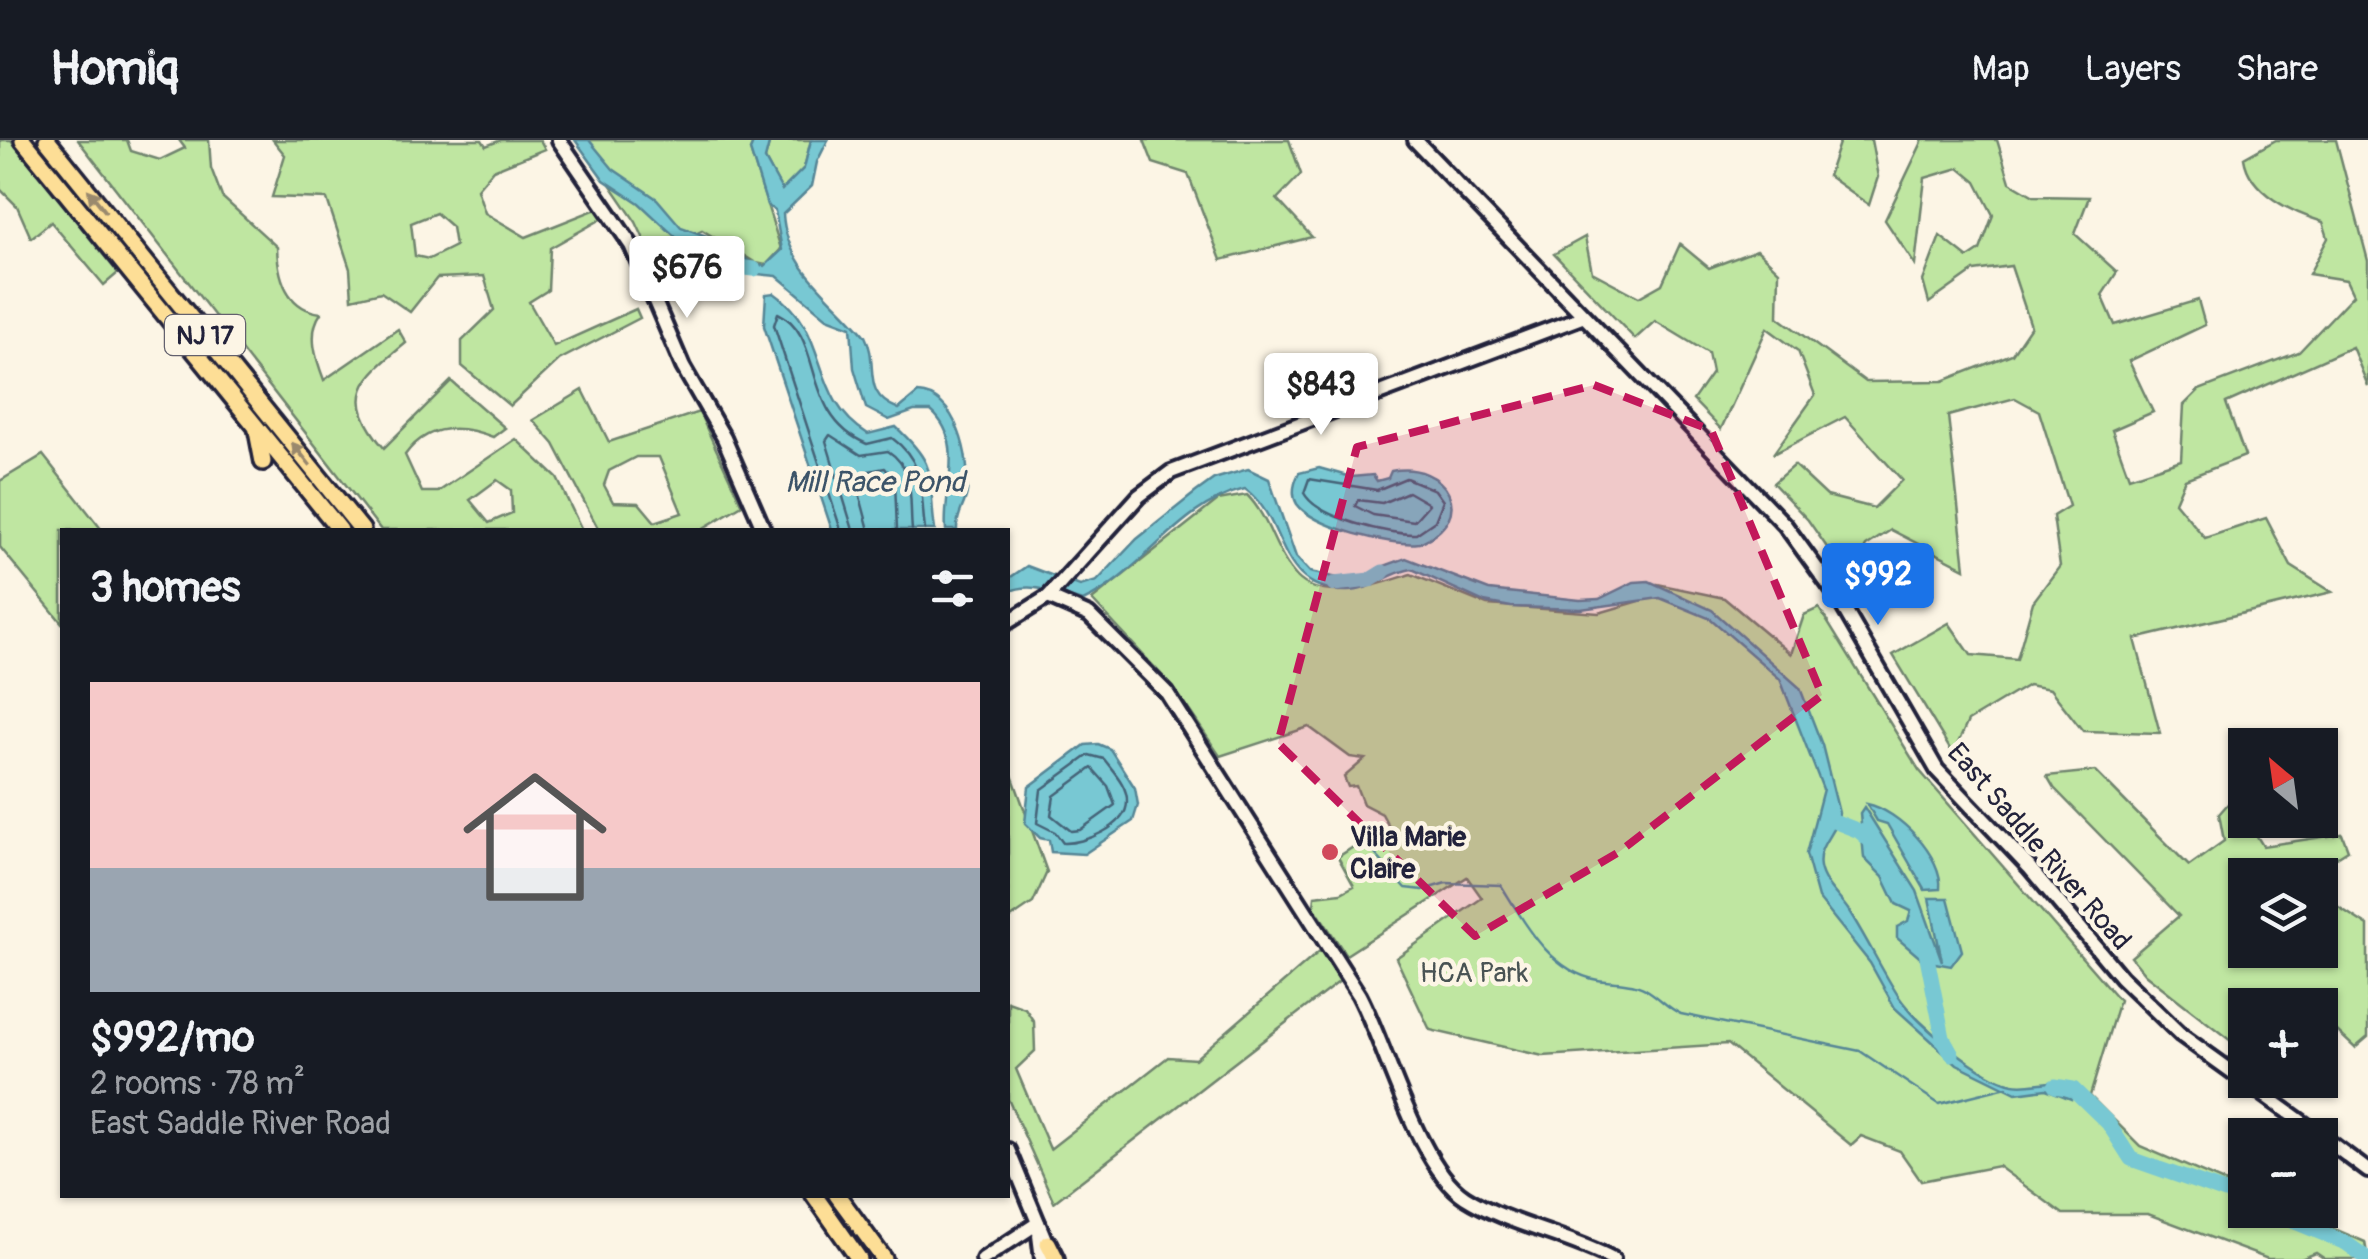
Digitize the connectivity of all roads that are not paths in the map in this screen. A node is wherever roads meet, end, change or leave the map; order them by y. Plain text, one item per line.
1 (23, 140) edge
2 (47, 140) edge
3 (559, 140) edge
4 (1415, 140) edge
5 (1582, 317) junction
6 (256, 428) junction
7 (263, 462) dead end
8 (280, 480) dead end
9 (310, 494) junction
10 (338, 528) edge
11 (360, 528) edge
12 (763, 528) edge
13 (1050, 595) junction
14 (1010, 621) edge
15 (2297, 1118) edge
16 (2338, 1148) edge
17 (1010, 1155) edge
18 (2368, 1170) edge
19 (816, 1198) edge
20 (841, 1200) edge
21 (1038, 1223) junction
22 (853, 1254) edge
23 (1051, 1254) edge
24 (884, 1259) edge
25 (896, 1259) edge
26 (983, 1259) edge
27 (1042, 1259) edge
28 (1613, 1259) edge

1 - 6 highway, NJ 17
11 -> 2 highway, NJ 17
3 - 12 street
4 - 5 street, East Saddle River Road
5 - 13 street
5 - 15 street, East Saddle River Road
6 - 7 highway
6 - 9 highway, NJ 17
8 - 9 highway
9 - 10 highway, NJ 17
13 - 14 street
13 - 28 street
16 - 18 street, East Saddle River Road
17 - 21 street
19 - 22 highway
20 - 24 highway
20 - 25 highway
21 - 23 street
21 - 26 street
21 - 27 street

